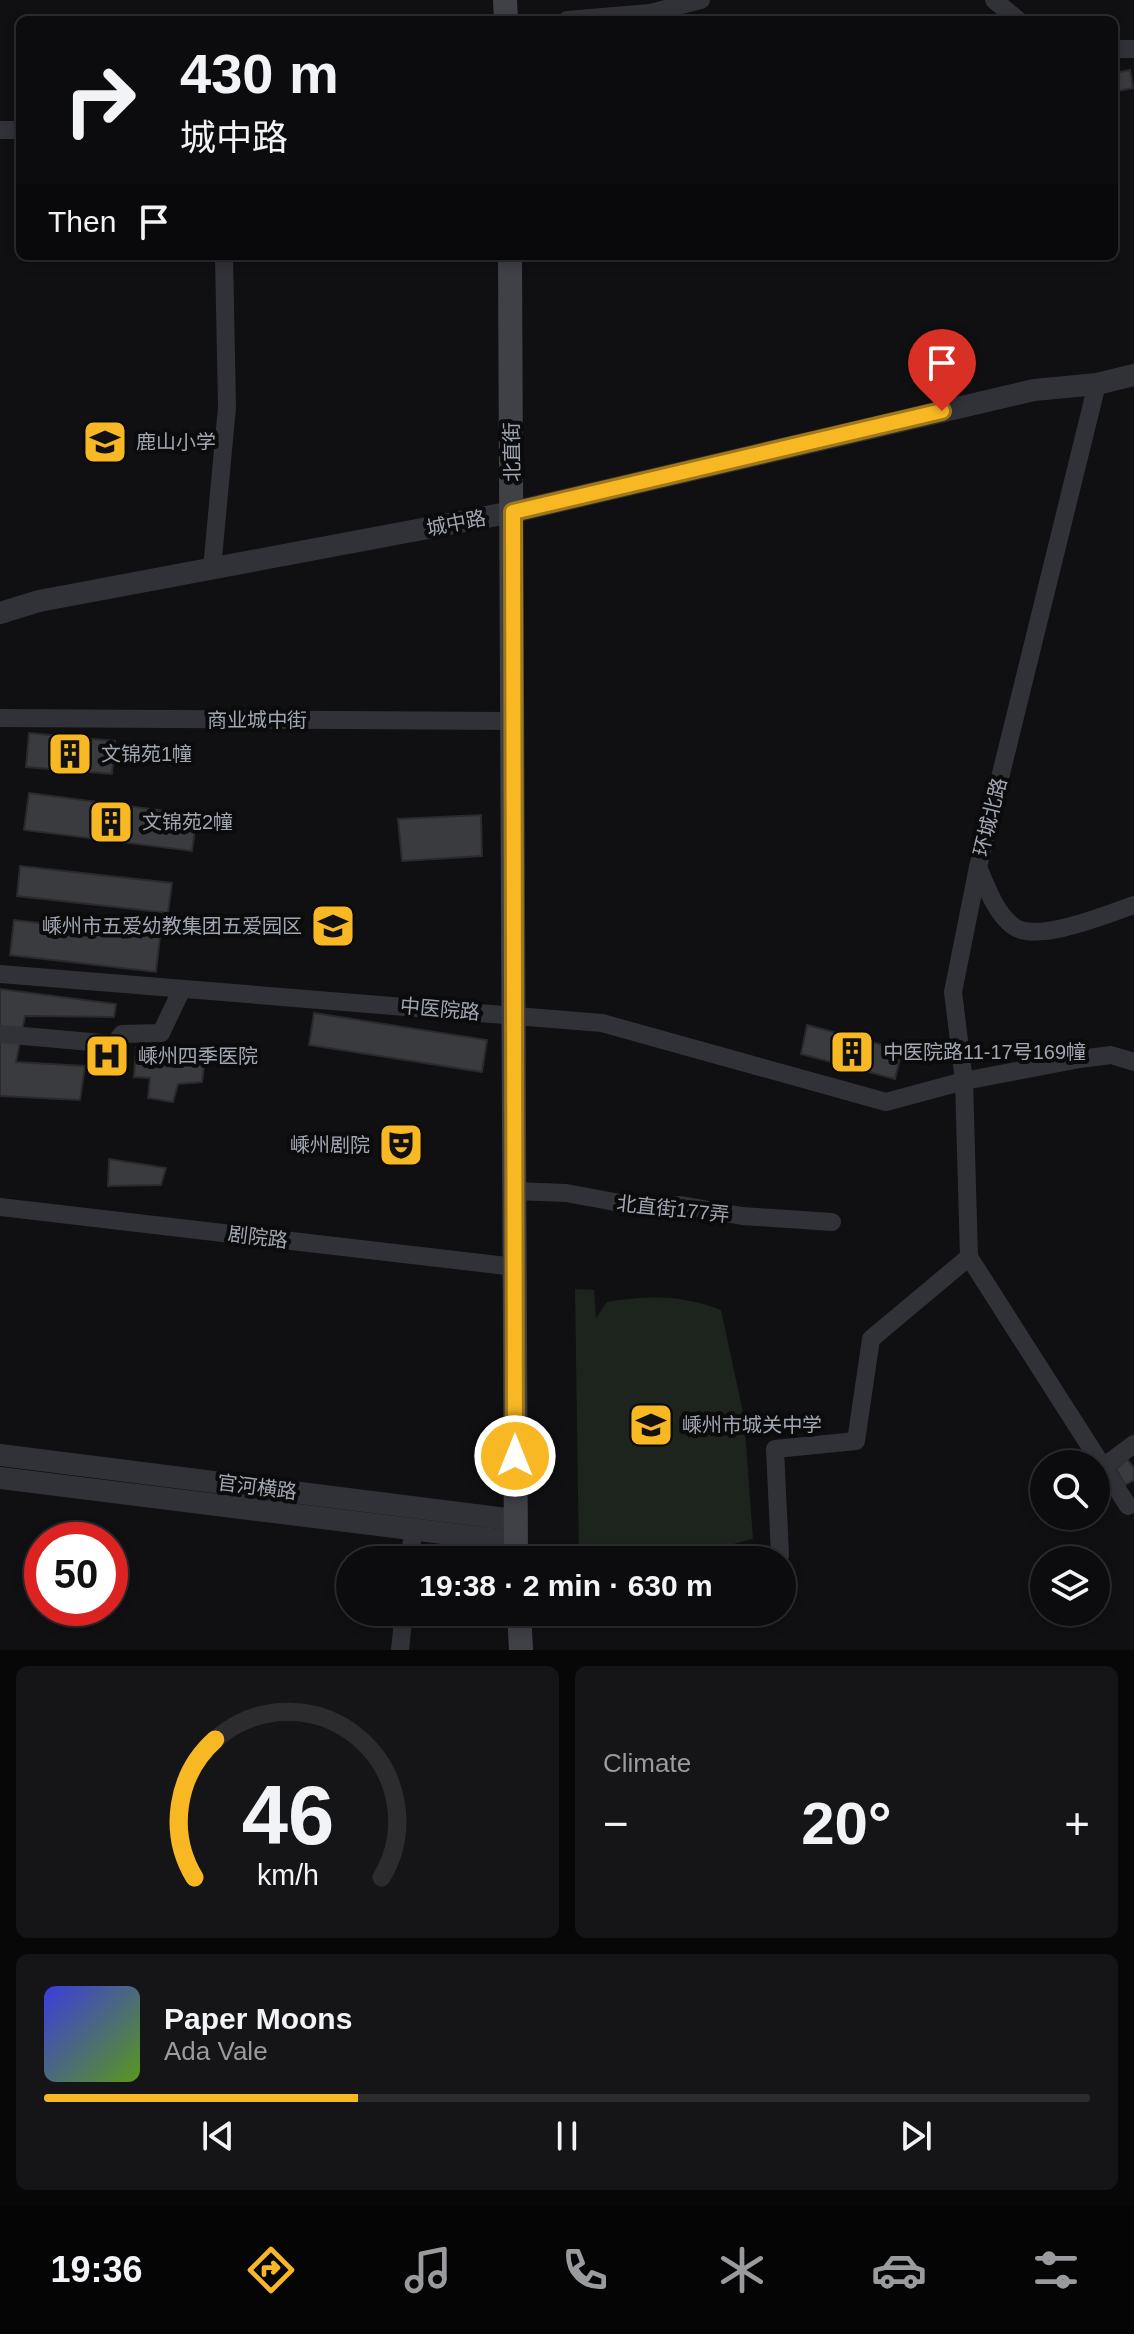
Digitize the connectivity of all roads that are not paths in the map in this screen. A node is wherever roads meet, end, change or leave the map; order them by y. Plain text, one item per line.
1 (701, 0) edge
2 (994, 0) edge
3 (614, 16) edge
4 (1013, 16) edge
5 (224, 260) edge
6 (510, 260) edge
7 (1134, 378) edge
8 (1097, 384) junction
9 (513, 512) junction
10 (212, 569) junction
11 (0, 613) edge
12 (0, 718) edge
13 (514, 721) junction
14 (978, 867) junction
15 (1134, 905) edge
16 (0, 974) edge
17 (182, 989) junction
18 (515, 1015) junction
19 (0, 1034) edge
20 (1134, 1062) edge
21 (964, 1081) junction
22 (515, 1191) junction
23 (0, 1207) edge
24 (832, 1222) dead end
25 (969, 1257) junction
26 (515, 1267) junction
27 (1134, 1444) edge
28 (1092, 1450) edge
29 (0, 1455) edge
30 (1110, 1462) edge
31 (0, 1478) edge
32 (1110, 1478) edge
33 (1128, 1506) dead end
34 (413, 1530) junction
35 (515, 1541) edge
36 (411, 1546) edge
37 (780, 1546) edge
38 (403, 1626) edge
39 (520, 1626) edge
40 (400, 1650) edge
41 (521, 1650) edge

1 - 3 street
2 - 4 street
5 - 10 street
6 - 9 main road, 北直街
7 - 8 street, 城中路
8 - 9 street, 城中路
8 - 14 street, 环城北路
9 - 10 street, 城中路
9 - 13 main road, 北直街
10 - 11 street, 城中路
12 - 13 street, 商业城中街
13 - 18 main road, 北直街
14 - 15 street
14 - 21 street, 环城北路
16 - 17 street, 中医院路
17 - 18 street, 中医院路
17 - 19 street
18 - 21 street, 中医院路
18 - 22 main road, 北直街
20 - 21 street, 中医院路
21 - 25 street, 环城北路
22 - 24 street, 北直街177弄
22 - 26 main road, 北直街
23 - 26 street, 剧院路
25 - 28 street
25 - 37 street
26 - 35 main road, 北直街
27 - 30 street
29 - 35 street, 官河横路
31 - 34 street, 官河横路
32 - 33 street
34 - 35 street, 官河横路
34 - 36 street
38 - 40 street
39 - 41 main road

